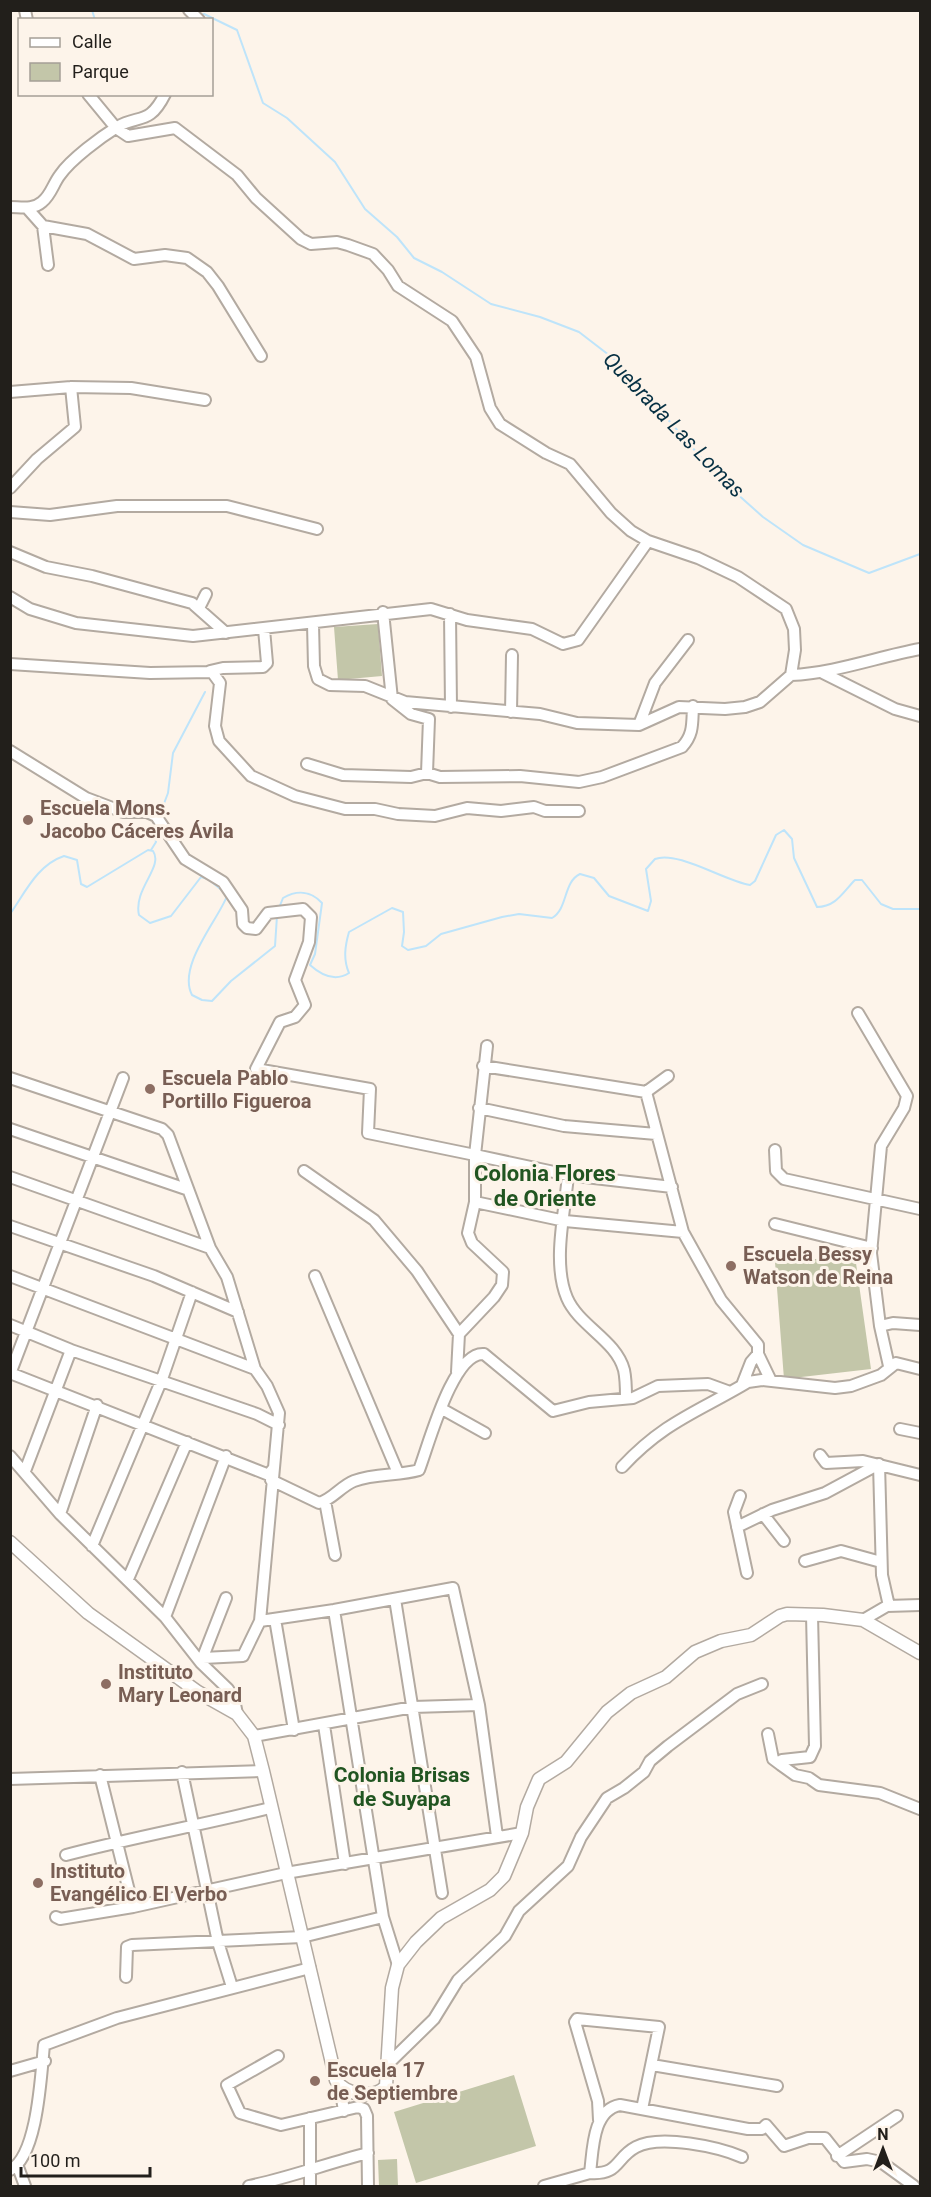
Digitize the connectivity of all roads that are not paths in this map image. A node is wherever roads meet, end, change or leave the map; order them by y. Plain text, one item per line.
1 (90, 96) edge
2 (164, 96) edge
3 (116, 128) junction
4 (10, 207) edge
5 (27, 208) junction
6 (43, 226) junction
7 (48, 265) dead end
8 (261, 356) dead end
9 (71, 387) junction
10 (10, 392) edge
11 (205, 400) dead end
12 (10, 488) edge
13 (10, 512) edge
14 (317, 528) dead end
15 (648, 541) junction
16 (10, 552) edge
17 (206, 594) dead end
18 (10, 597) edge
19 (202, 611) junction
20 (383, 612) junction
21 (450, 615) junction
22 (313, 624) junction
23 (264, 629) junction
24 (226, 633) junction
25 (202, 635) junction
26 (688, 640) dead end
27 (921, 649) edge
28 (512, 656) dead end
29 (10, 664) edge
30 (210, 671) junction
31 (823, 673) junction
32 (791, 675) junction
33 (392, 699) junction
34 (693, 706) junction
35 (452, 707) junction
36 (511, 712) junction
37 (921, 716) edge
38 (639, 725) junction
39 (10, 751) edge
40 (307, 764) dead end
41 (427, 773) junction
42 (579, 811) dead end
43 (858, 1013) dead end
44 (487, 1046) dead end
45 (483, 1066) junction
46 (668, 1076) dead end
47 (10, 1078) edge
48 (123, 1078) dead end
49 (646, 1092) junction
50 (479, 1108) junction
51 (109, 1112) junction
52 (10, 1129) edge
53 (656, 1134) junction
54 (775, 1150) dead end
55 (475, 1155) junction
56 (92, 1158) junction
57 (304, 1171) dead end
58 (568, 1175) junction
59 (10, 1177) edge
60 (672, 1187) junction
61 (186, 1189) junction
62 (77, 1201) junction
63 (877, 1201) junction
64 (475, 1202) junction
65 (921, 1209) edge
66 (565, 1221) junction
67 (775, 1224) dead end
68 (10, 1226) edge
69 (683, 1232) junction
70 (60, 1245) junction
71 (210, 1248) junction
72 (872, 1248) junction
73 (10, 1276) edge
74 (315, 1276) dead end
75 (42, 1288) junction
76 (192, 1292) junction
77 (238, 1312) junction
78 (10, 1325) edge
79 (921, 1325) edge
80 (880, 1326) junction
81 (26, 1331) junction
82 (459, 1334) junction
83 (174, 1337) junction
84 (71, 1350) junction
85 (758, 1354) junction
86 (889, 1366) junction
87 (255, 1369) junction
88 (921, 1369) edge
89 (457, 1372) junction
90 (11, 1373) edge
91 (162, 1379) junction
92 (771, 1381) junction
93 (742, 1386) junction
94 (57, 1390) junction
95 (730, 1392) junction
96 (626, 1398) junction
97 (97, 1405) junction
98 (442, 1409) junction
99 (279, 1425) junction
100 (141, 1426) junction
101 (900, 1429) dead end
102 (485, 1433) dead end
103 (921, 1433) edge
104 (186, 1442) junction
105 (820, 1455) dead end
106 (10, 1456) edge
107 (226, 1456) junction
108 (879, 1464) junction
109 (622, 1467) dead end
110 (25, 1471) junction
111 (398, 1473) junction
112 (272, 1475) junction
113 (921, 1475) edge
114 (740, 1496) dead end
115 (325, 1502) junction
116 (60, 1514) junction
117 (763, 1514) junction
118 (737, 1527) junction
119 (784, 1541) dead end
120 (10, 1542) edge
121 (92, 1546) junction
122 (335, 1556) dead end
123 (805, 1561) dead end
124 (881, 1562) junction
125 (747, 1572) dead end
126 (128, 1579) junction
127 (226, 1598) dead end
128 (395, 1599) junction
129 (921, 1605) edge
130 (889, 1606) junction
131 (334, 1611) junction
132 (812, 1615) junction
133 (165, 1617) junction
134 (275, 1619) junction
135 (863, 1620) junction
136 (260, 1621) junction
137 (921, 1653) edge
138 (202, 1660) junction
139 (762, 1684) dead end
140 (479, 1705) junction
141 (413, 1707) junction
142 (237, 1714) junction
143 (353, 1719) junction
144 (324, 1725) junction
145 (294, 1730) junction
146 (768, 1734) dead end
147 (254, 1736) junction
148 (781, 1765) junction
149 (263, 1771) junction
150 (182, 1772) junction
151 (100, 1775) junction
152 (10, 1779) edge
153 (270, 1808) junction
154 (921, 1809) edge
155 (192, 1827) junction
156 (522, 1833) junction
157 (497, 1836) junction
158 (116, 1842) junction
159 (435, 1847) junction
160 (66, 1855) dead end
161 (374, 1857) junction
162 (345, 1864) junction
163 (286, 1873) junction
164 (208, 1891) junction
165 (442, 1893) dead end
166 (133, 1907) junction
167 (56, 1917) dead end
168 (383, 1917) junction
169 (302, 1936) junction
170 (218, 1942) junction
171 (398, 1965) junction
172 (310, 1968) junction
173 (126, 1977) dead end
174 (232, 1987) junction
175 (278, 2056) dead end
176 (45, 2061) junction
177 (388, 2064) junction
178 (652, 2065) junction
179 (10, 2071) edge
180 (340, 2086) junction
181 (777, 2086) dead end
182 (642, 2109) junction
183 (344, 2111) junction
184 (897, 2116) dead end
185 (310, 2118) junction
186 (599, 2120) junction
187 (368, 2153) junction
188 (837, 2156) junction
189 (742, 2157) dead end
190 (14, 2168) edge
191 (311, 2168) junction
192 (590, 2173) junction
193 (25, 2187) edge
194 (249, 2187) edge
195 (310, 2187) edge
196 (368, 2187) edge
197 (544, 2187) edge
198 (914, 2187) edge

1 - 3 street
2 - 3 street
3 - 5 street
3 - 15 street
4 - 5 street
5 - 6 street
6 - 7 street
6 - 8 street
9 - 10 street
9 - 11 street
9 - 12 street
13 - 14 street
15 - 21 street
15 - 32 street
16 - 19 street
17 - 19 street
18 - 25 street
19 - 24 street
19 - 25 street
20 - 21 street
20 - 22 street
20 - 33 street
21 - 35 street
22 - 23 street
22 - 33 street
23 - 24 street
23 - 30 street
24 - 25 street
26 - 38 street
27 - 31 street
28 - 36 street
29 - 30 street
30 - 42 street
31 - 32 street
31 - 37 street
32 - 34 street
33 - 35 street
33 - 41 street
34 - 38 street
34 - 41 street
35 - 36 street
36 - 38 street
39 - 55 street
40 - 41 street
43 - 63 street
44 - 45 street
45 - 49 street
45 - 50 street
46 - 49 street
47 - 51 street
48 - 51 street
49 - 53 street
50 - 53 street
50 - 55 street
51 - 56 street
51 - 61 street
52 - 56 street
53 - 60 street
54 - 63 street
55 - 58 street
55 - 64 street
56 - 61 street
56 - 62 street
57 - 82 street
58 - 60 street
58 - 66 street
59 - 62 street
60 - 69 street
61 - 71 street
62 - 70 street
62 - 71 street
63 - 65 street
63 - 72 street
64 - 66 street
64 - 82 street
66 - 69 street
66 - 96 street
67 - 72 street
68 - 70 street
69 - 85 street
70 - 75 street
70 - 76 street
71 - 77 street
72 - 80 street
73 - 75 street
74 - 111 street
75 - 81 street
75 - 83 street
76 - 77 street
76 - 83 street
77 - 87 street
78 - 81 street
79 - 80 street
80 - 86 street
81 - 84 street
81 - 90 street
82 - 89 street
83 - 87 street
83 - 91 street
84 - 91 street
84 - 94 street
85 - 92 street
85 - 93 street
86 - 88 street
86 - 92 street
87 - 99 street
89 - 96 street
89 - 98 street
90 - 94 street
91 - 99 street
91 - 100 street
92 - 93 street
93 - 95 street
94 - 97 street
94 - 110 street
95 - 96 street
95 - 109 street
97 - 100 street
97 - 116 street
98 - 102 street
98 - 111 street
99 - 112 street
100 - 104 street
100 - 121 street
101 - 103 street
104 - 107 street
104 - 126 street
105 - 108 street
106 - 110 street
107 - 112 street
107 - 133 street
108 - 113 street
108 - 117 street
108 - 124 street
110 - 116 street
111 - 115 street
112 - 115 street
112 - 136 street
114 - 118 street
115 - 122 street
116 - 121 street
117 - 118 street
117 - 119 street
118 - 125 street
120 - 142 street
121 - 126 street
123 - 124 street
124 - 130 street
126 - 133 street
127 - 138 street
128 - 131 street
128 - 140 street
128 - 141 street
129 - 130 street
130 - 135 street
131 - 134 street
131 - 143 street
132 - 135 street
132 - 148 street
132 - 156 street
133 - 138 street
134 - 136 street
134 - 145 street
135 - 137 street
136 - 138 street
138 - 142 street
139 - 177 street
140 - 141 street
140 - 157 street
141 - 143 street
141 - 159 street
142 - 147 street
143 - 144 street
143 - 161 street
144 - 145 street
144 - 162 street
145 - 147 street
146 - 148 street
147 - 149 street
148 - 154 street
149 - 150 street
149 - 153 street
150 - 151 street
150 - 155 street
151 - 152 street
151 - 158 street
153 - 155 street
153 - 163 street
155 - 158 street
155 - 164 street
156 - 157 street
156 - 171 street
157 - 159 street
158 - 160 street
158 - 166 street
159 - 161 street
159 - 165 street
161 - 162 street
161 - 168 street
162 - 163 street
163 - 164 street
163 - 169 street
164 - 166 street
164 - 170 street
166 - 167 street
168 - 169 street
168 - 171 street
169 - 170 street
169 - 172 street
170 - 173 street
170 - 174 street
171 - 177 street
172 - 174 street
172 - 180 street
174 - 176 street
175 - 185 street
176 - 179 street
176 - 190 street
177 - 180 street
178 - 181 street
178 - 182 street
178 - 186 street
180 - 183 street
182 - 186 street
182 - 188 street
183 - 185 street
183 - 187 street
184 - 188 street
185 - 191 street
186 - 192 street
187 - 191 street
187 - 196 street
188 - 198 street
189 - 192 street
190 - 193 street
191 - 194 street
191 - 195 street
192 - 197 street

